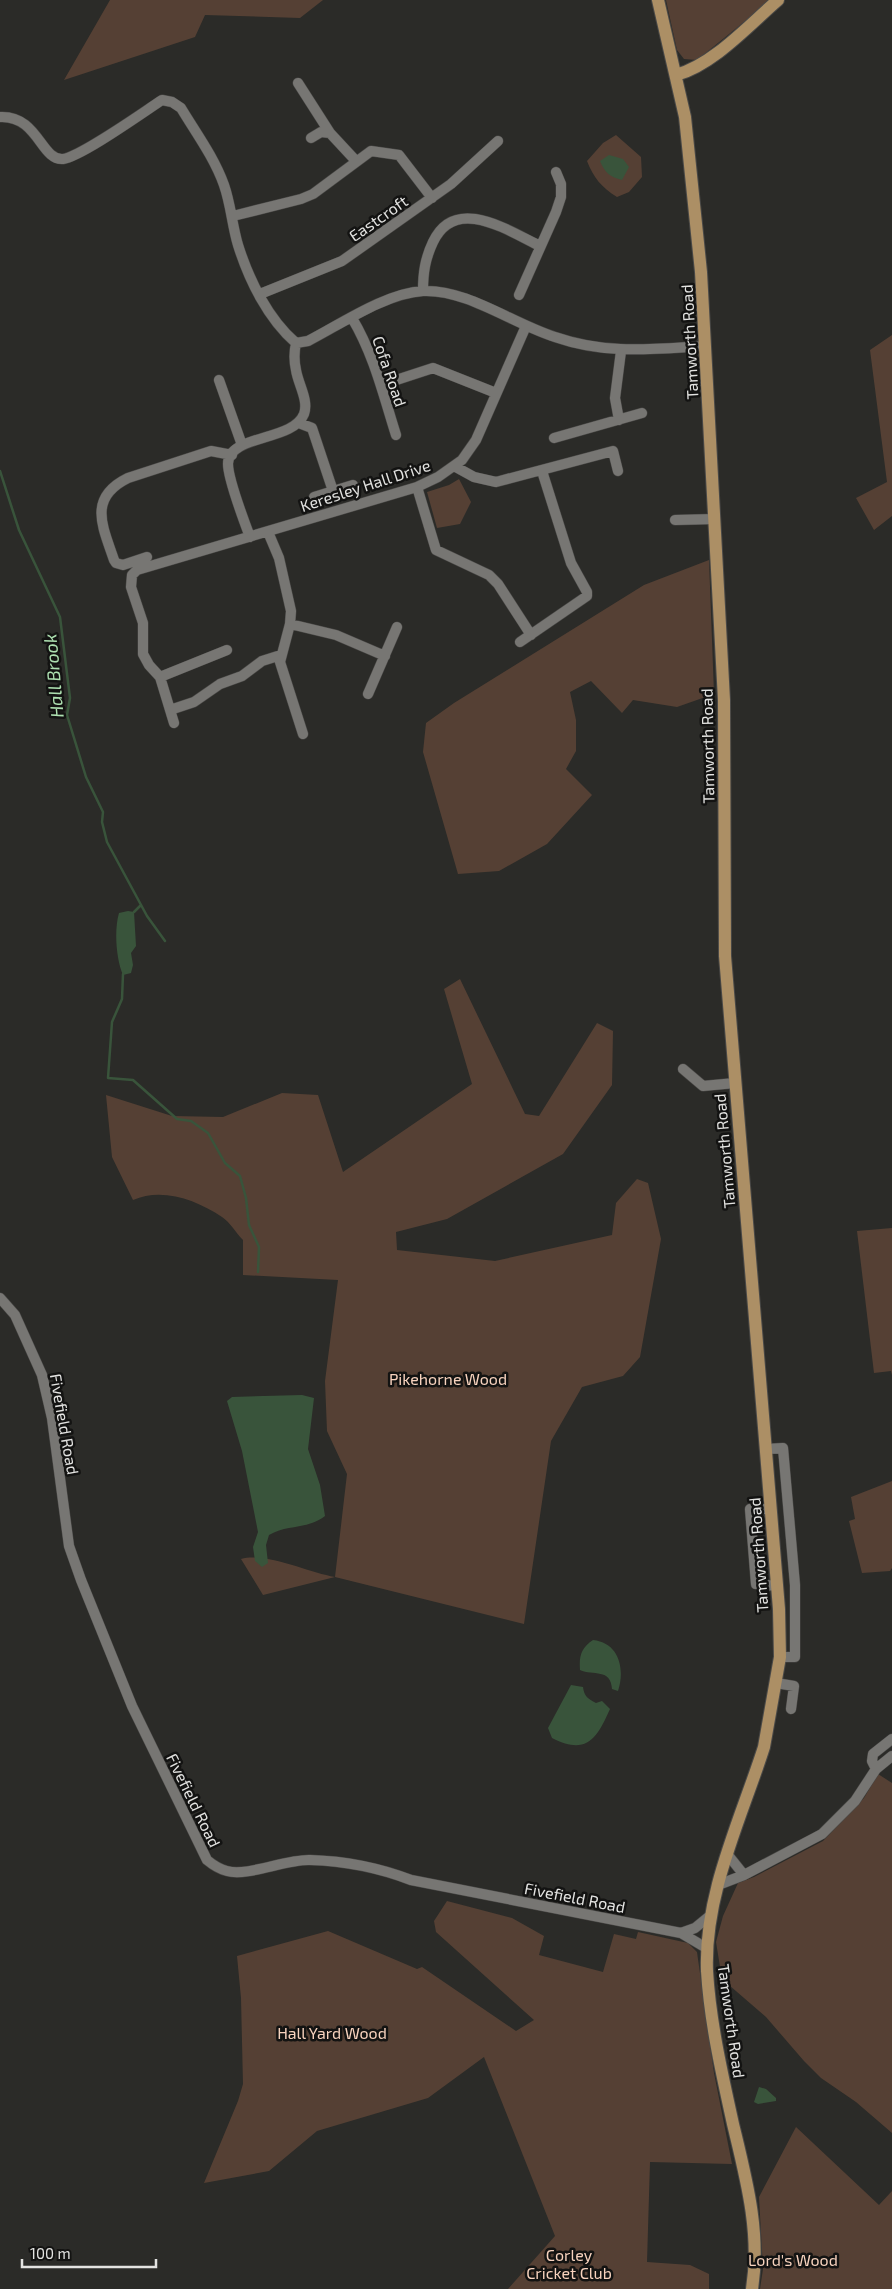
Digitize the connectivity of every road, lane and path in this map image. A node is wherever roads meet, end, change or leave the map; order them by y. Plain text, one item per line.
1 (658, 0) edge
2 (778, 0) edge
3 (676, 75) junction
4 (298, 84) dead end
5 (0, 117) edge
6 (330, 133) junction
7 (311, 138) dead end
8 (498, 141) dead end
9 (356, 161) junction
10 (556, 172) dead end
11 (432, 198) junction
12 (233, 216) junction
13 (540, 246) junction
14 (423, 291) junction
15 (260, 294) junction
16 (520, 295) dead end
17 (352, 318) junction
18 (526, 326) junction
19 (296, 343) junction
20 (705, 346) junction
21 (621, 351) junction
22 (219, 380) dead end
23 (381, 384) junction
24 (496, 393) junction
25 (642, 413) dead end
26 (619, 420) junction
27 (300, 423) junction
28 (396, 435) dead end
29 (554, 438) dead end
30 (242, 444) junction
31 (232, 455) junction
32 (454, 466) junction
33 (542, 471) junction
34 (618, 471) dead end
35 (353, 485) dead end
36 (417, 487) junction
37 (333, 491) junction
38 (314, 497) dead end
39 (714, 519) junction
40 (675, 520) dead end
41 (268, 532) junction
42 (250, 537) junction
43 (147, 557) dead end
44 (290, 624) junction
45 (397, 627) dead end
46 (531, 635) junction
47 (520, 642) dead end
48 (227, 650) dead end
49 (281, 655) junction
50 (385, 656) junction
51 (160, 677) junction
52 (368, 694) dead end
53 (170, 710) junction
54 (174, 723) dead end
55 (304, 734) dead end
56 (683, 1069) dead end
57 (735, 1083) junction
58 (0, 1298) edge
59 (766, 1449) junction
60 (770, 1509) junction
61 (777, 1586) junction
62 (780, 1657) junction
63 (776, 1683) junction
64 (791, 1709) dead end
65 (892, 1739) edge
66 (892, 1756) edge
67 (876, 1769) junction
68 (728, 1854) junction
69 (744, 1875) junction
70 (718, 1885) junction
71 (712, 1914) junction
72 (681, 1934) junction
73 (708, 1949) junction
74 (752, 2289) edge

1 - 3 main road, Tamworth Road
2 - 3 main road
3 - 20 main road, Tamworth Road
4 - 6 street
5 - 12 street
6 - 7 street
6 - 9 street
8 - 11 street, Eastcroft
9 - 11 street
9 - 12 street
10 - 13 street
11 - 15 street, Eastcroft
12 - 15 street
13 - 14 street
13 - 16 street
14 - 17 street
14 - 18 street
15 - 19 street
17 - 19 street
17 - 23 street, Cofa Road
18 - 21 street
18 - 24 street, Keresley Hall Drive
19 - 27 street
20 - 21 street
20 - 39 main road, Tamworth Road
21 - 26 street
22 - 30 street
23 - 24 street
23 - 28 street, Cofa Road
24 - 32 street, Keresley Hall Drive
25 - 26 street
26 - 29 street
27 - 30 street
27 - 37 street
30 - 31 street
31 - 42 street
31 - 43 street
32 - 33 street
32 - 36 street, Keresley Hall Drive
33 - 34 street
33 - 46 street
35 - 37 street
36 - 41 street, Keresley Hall Drive
36 - 46 street
37 - 38 street
39 - 40 street
39 - 57 main road, Tamworth Road
41 - 42 street, Keresley Hall Drive
41 - 44 street
42 - 51 street, Keresley Hall Drive
44 - 49 street
44 - 50 street
45 - 50 street
46 - 47 street
48 - 51 street
49 - 53 street
49 - 55 street
50 - 52 street
51 - 53 street
53 - 54 street
56 - 57 street
57 - 59 main road, Tamworth Road
58 - 72 street, Fivefield Road
59 - 60 main road, Tamworth Road
59 - 62 street
60 - 61 main road, Tamworth Road
60 - 61 street
61 - 62 main road, Tamworth Road
62 - 63 main road, Tamworth Road
63 - 64 street
63 - 68 main road, Tamworth Road
65 - 67 street
66 - 67 street
67 - 69 street
68 - 69 street
68 - 70 main road, Tamworth Road
69 - 70 street
70 - 71 main road, Tamworth Road
71 - 72 street
71 - 73 main road, Tamworth Road
72 - 73 street, Fivefield Road
73 - 74 main road, Tamworth Road

